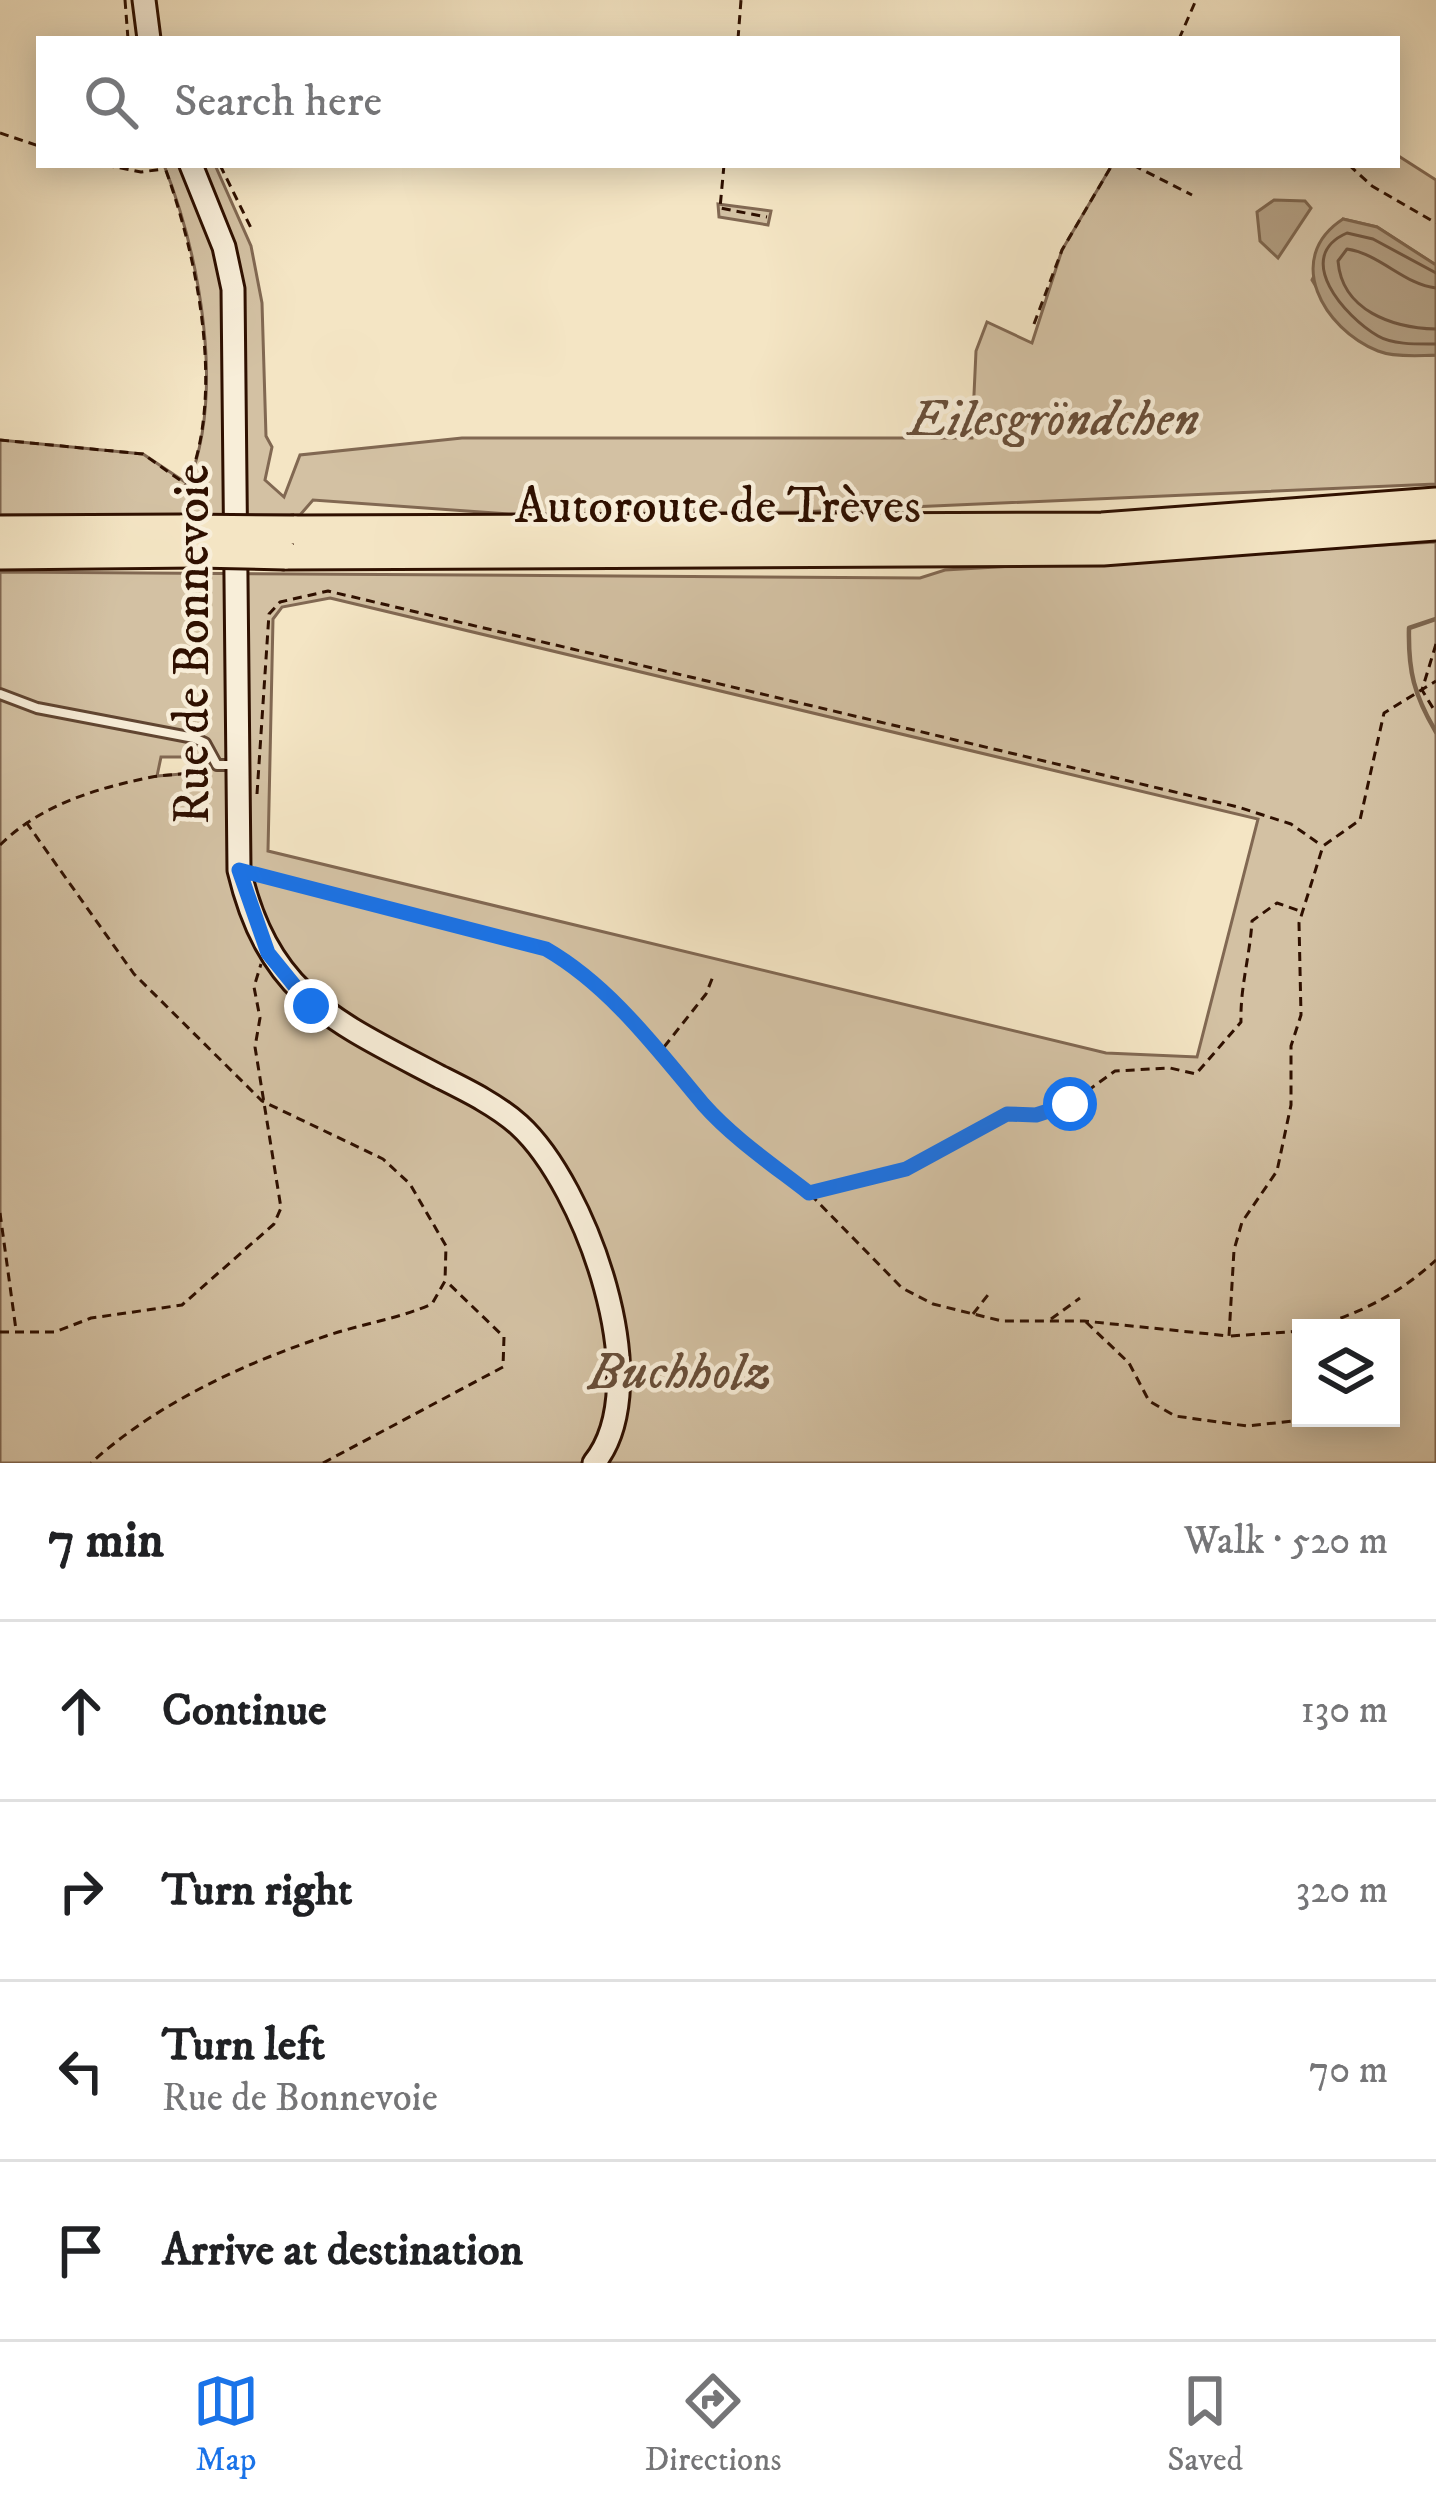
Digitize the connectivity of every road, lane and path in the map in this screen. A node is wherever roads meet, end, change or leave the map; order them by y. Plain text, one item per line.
1 (124, 0) edge
2 (144, 0) edge
3 (741, 0) edge
4 (1196, 0) edge
5 (128, 36) edge
6 (149, 36) edge
7 (738, 36) edge
8 (1180, 36) edge
9 (0, 133) edge
10 (36, 145) edge
11 (120, 168) edge
12 (160, 168) edge
13 (165, 168) edge
14 (192, 168) edge
15 (221, 168) edge
16 (724, 168) edge
17 (1110, 168) edge
18 (1138, 168) edge
19 (1352, 168) edge
20 (1192, 195) dead end
21 (767, 217) dead end
22 (1436, 223) edge
23 (252, 230) dead end
24 (1034, 324) dead end
25 (0, 440) edge
26 (1436, 502) edge
27 (1436, 526) edge
28 (0, 530) edge
29 (190, 541) junction
30 (290, 542) junction
31 (0, 555) edge
32 (1436, 644) edge
33 (1436, 681) edge
34 (1422, 689) junction
35 (0, 694) edge
36 (1436, 712) edge
37 (228, 765) junction
38 (239, 820) junction
39 (26, 822) junction
40 (0, 845) edge
41 (1323, 846) junction
42 (239, 870) junction
43 (1302, 911) junction
44 (268, 953) junction
45 (714, 974) dead end
46 (662, 1050) junction
47 (262, 1101) junction
48 (809, 1193) junction
49 (0, 1213) edge
50 (1436, 1260) edge
51 (446, 1281) junction
52 (991, 1291) dead end
53 (1080, 1298) dead end
54 (972, 1315) junction
55 (1341, 1319) edge
56 (1049, 1320) junction
57 (1084, 1321) junction
58 (0, 1332) edge
59 (16, 1332) junction
60 (1292, 1332) edge
61 (1229, 1336) junction
62 (1292, 1421) edge
63 (91, 1463) edge
64 (323, 1463) edge
65 (594, 1463) edge

1 - 5 path
2 - 6 main road
3 - 7 path
4 - 8 path
9 - 10 path
11 - 12 path
13 - 25 path
14 - 37 main road, Rue de Bonnevoie
15 - 23 path
16 - 21 path
17 - 24 path
18 - 20 path
19 - 22 path
26 - 30 highway, Autoroute de Trèves
27 - 30 highway, Autoroute de Trèves
28 - 29 highway, Autoroute de Trèves
29 - 30 highway, Autoroute de Trèves, bridge
29 - 31 highway, Autoroute de Trèves
32 - 34 path
33 - 34 path
34 - 36 path
34 - 41 path
35 - 37 lane
37 - 38 main road, Rue de Bonnevoie
37 - 39 path
38 - 41 path
38 - 42 main road, Rue de Bonnevoie
39 - 40 path
39 - 47 path
41 - 43 path
42 - 44 main road, Rue de Bonnevoie
42 - 46 path
43 - 48 path
43 - 61 path
44 - 47 path
44 - 65 main road, Rue de Bonnevoie
45 - 46 path
46 - 48 path
47 - 51 path
47 - 59 path
48 - 54 path
49 - 59 path
50 - 55 path
51 - 63 path
51 - 64 path
52 - 54 path
53 - 56 path
54 - 56 path
56 - 57 path
57 - 61 path
57 - 62 path
58 - 59 path
60 - 61 path

